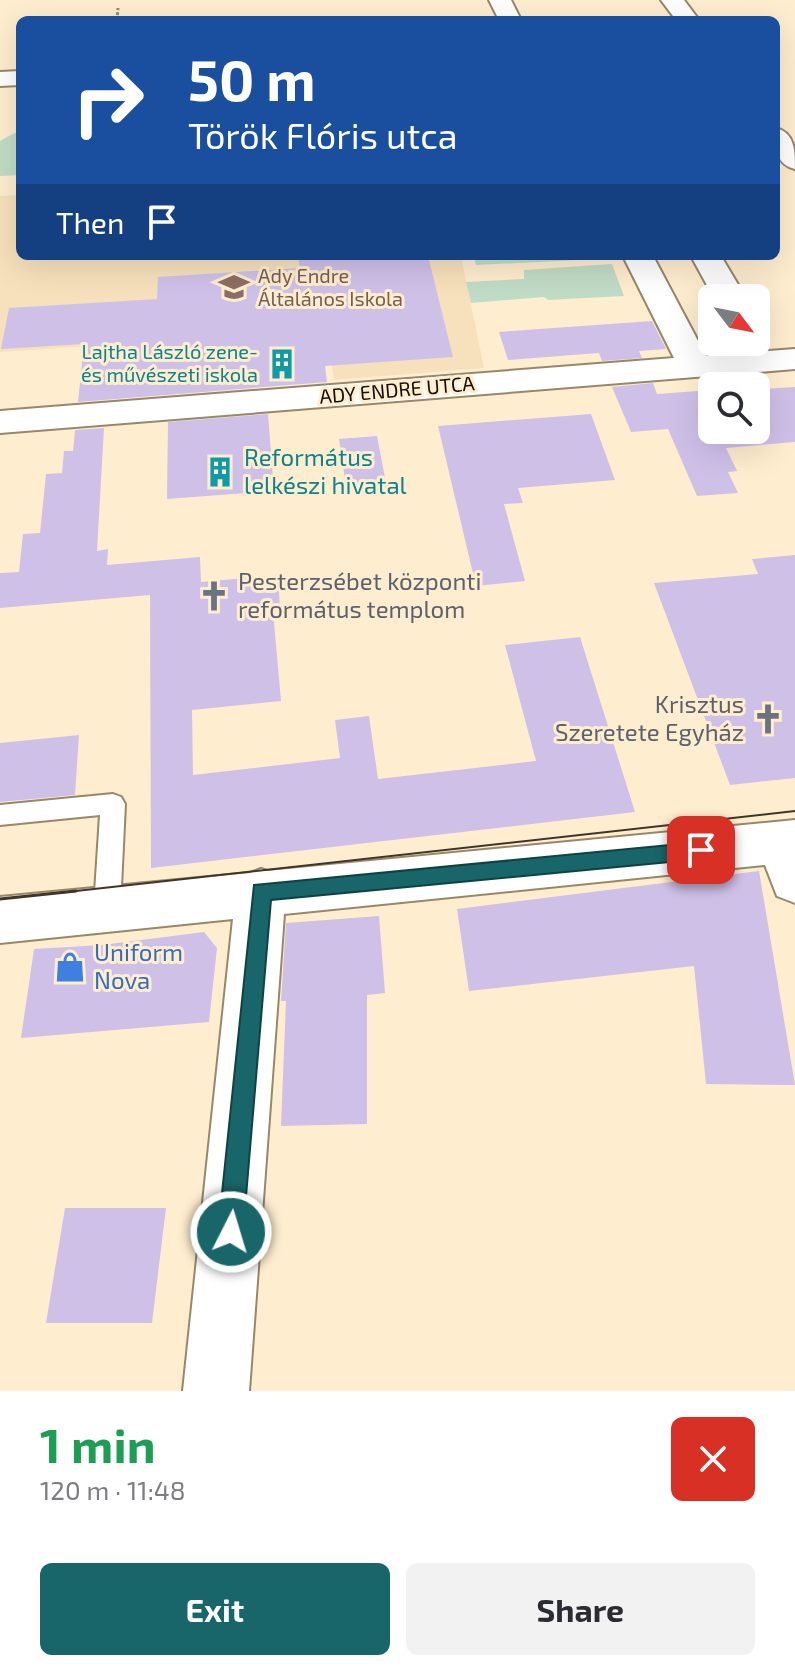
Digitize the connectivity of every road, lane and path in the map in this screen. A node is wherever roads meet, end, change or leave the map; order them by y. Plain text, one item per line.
1 (672, 0) edge
2 (118, 8) dead end
3 (117, 16) edge
4 (685, 16) edge
5 (640, 260) edge
6 (708, 260) edge
7 (722, 284) edge
8 (772, 354) edge
9 (695, 366) junction
10 (0, 422) edge
11 (0, 815) edge
12 (791, 854) edge
13 (261, 891) junction
14 (107, 908) junction
15 (0, 920) edge
16 (216, 1391) edge

1 - 4 street
2 - 3 path
5 - 9 street
6 - 7 street
8 - 9 street, ADY ENDRE UTCA
9 - 10 street, ADY ENDRE UTCA
11 - 14 lane
12 - 13 street
13 - 14 street
13 - 16 street
14 - 15 street

